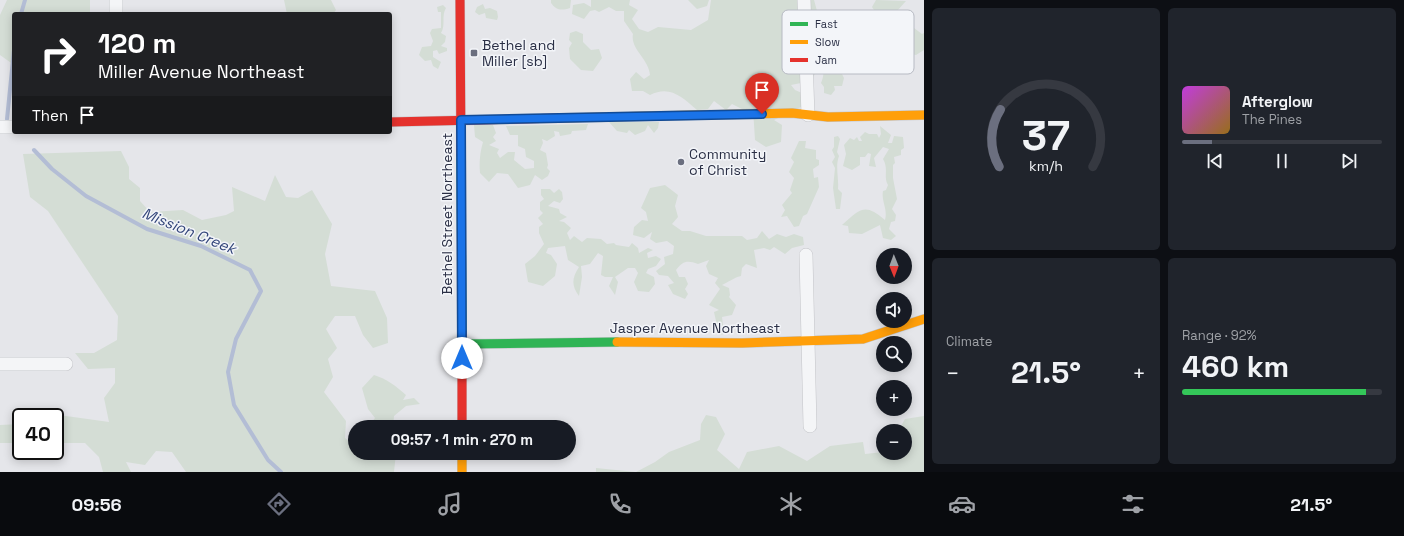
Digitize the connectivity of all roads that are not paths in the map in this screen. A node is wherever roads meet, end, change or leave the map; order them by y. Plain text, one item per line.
1 (116, 0) edge
2 (460, 0) edge
3 (804, 0) edge
4 (804, 10) edge
5 (116, 12) edge
6 (807, 74) edge
7 (808, 115) junction
8 (924, 115) edge
9 (461, 120) junction
10 (392, 122) edge
11 (0, 127) edge
12 (12, 127) edge
13 (806, 255) dead end
14 (924, 319) edge
15 (808, 342) junction
16 (462, 344) junction
17 (0, 364) edge
18 (66, 364) dead end
19 (462, 420) edge
20 (810, 426) dead end
21 (462, 460) edge
22 (462, 472) edge

1 - 5 street
2 - 9 street, Bethel Street Northeast
3 - 4 street
6 - 7 street
7 - 8 street
7 - 9 street
9 - 10 street
9 - 16 street, Bethel Street Northeast
11 - 12 street
13 - 15 street
14 - 15 street, Jasper Avenue Northeast
15 - 16 street, Jasper Avenue Northeast
15 - 20 street
16 - 19 street, Bethel Street Northeast
17 - 18 street
21 - 22 street

